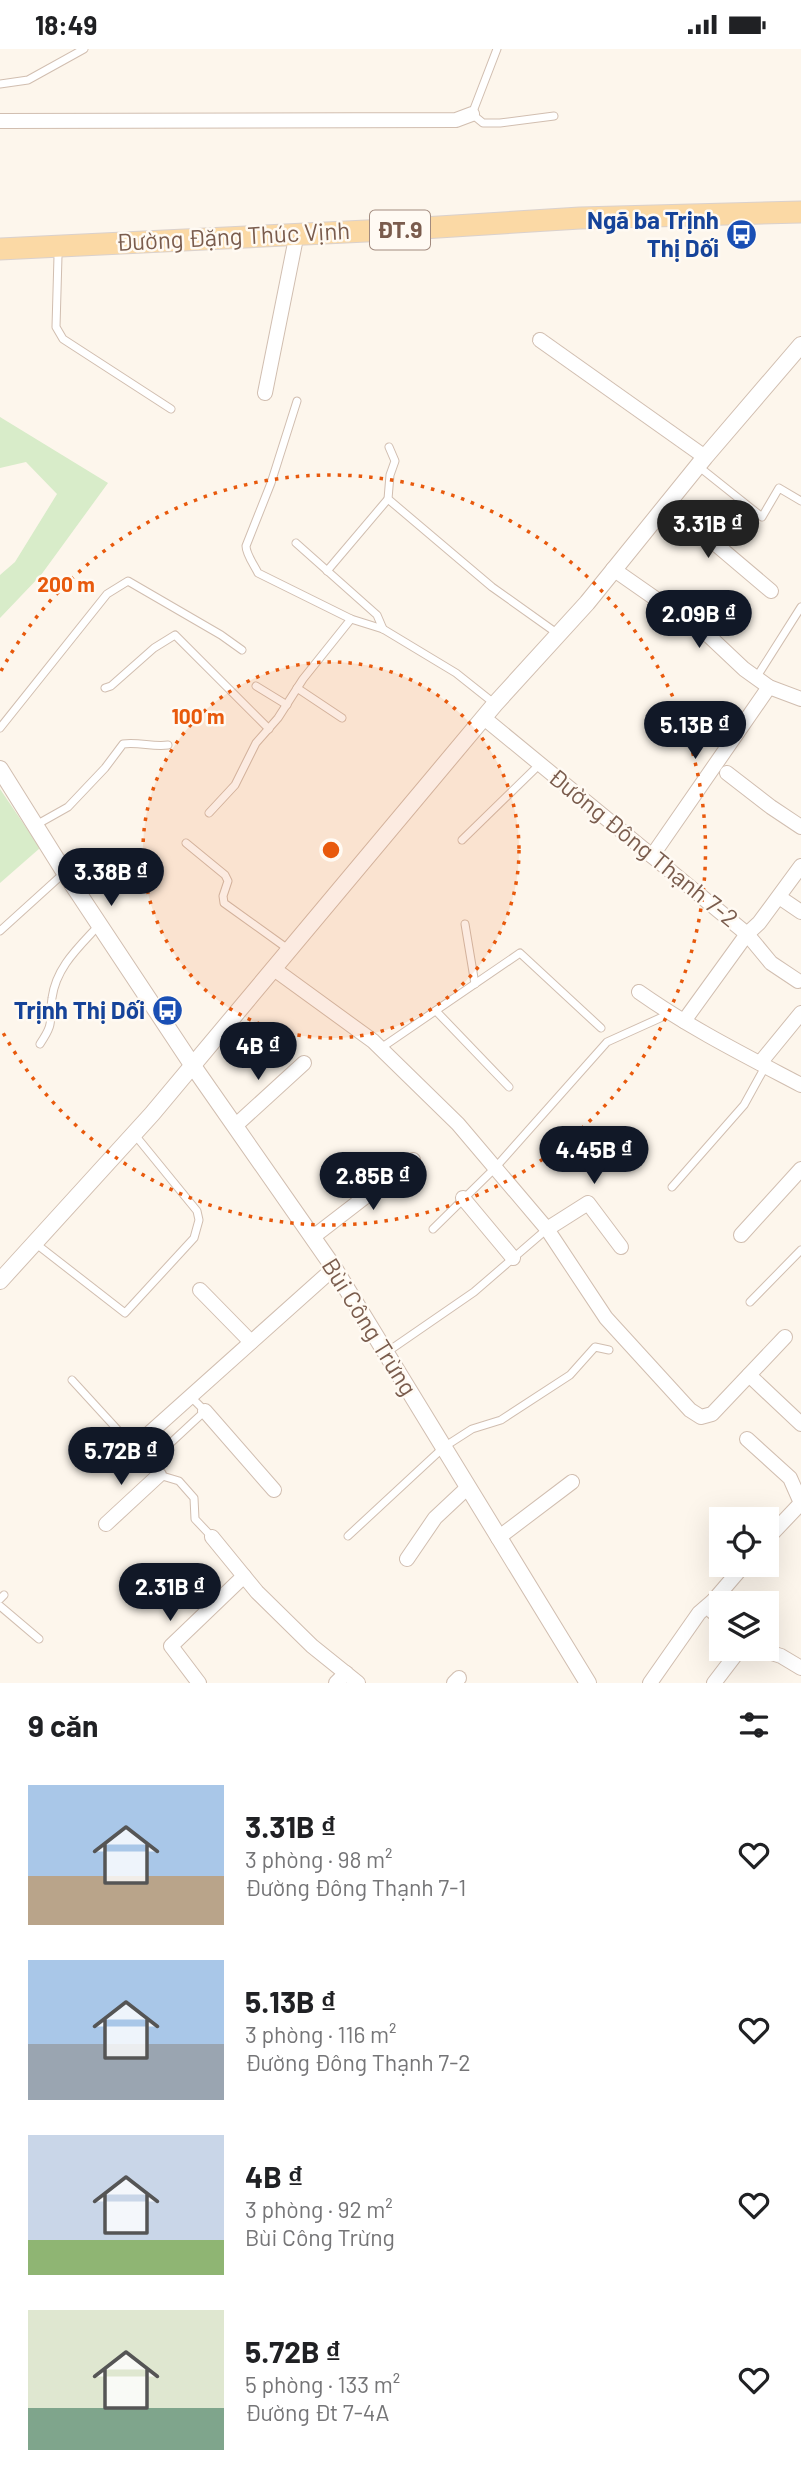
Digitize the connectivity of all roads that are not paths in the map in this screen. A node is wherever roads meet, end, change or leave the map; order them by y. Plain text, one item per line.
1 (84, 49) edge
2 (497, 49) edge
3 (0, 84) edge
4 (472, 114) junction
5 (554, 116) dead end
6 (0, 121) edge
7 (801, 212) edge
8 (801, 224) edge
9 (295, 243) junction
10 (0, 249) edge
11 (58, 256) junction
12 (0, 259) edge
13 (540, 340) dead end
14 (801, 345) edge
15 (265, 393) dead end
16 (297, 401) dead end
17 (171, 409) dead end
18 (389, 447) dead end
19 (701, 461) junction
20 (388, 499) junction
21 (801, 501) edge
22 (667, 503) junction
23 (296, 543) dead end
24 (613, 569) junction
25 (327, 571) junction
26 (771, 591) dead end
27 (801, 607) edge
28 (351, 619) junction
29 (383, 629) junction
30 (558, 634) junction
31 (242, 650) dead end
32 (756, 678) junction
33 (257, 686) dead end
34 (768, 687) junction
35 (105, 688) dead end
36 (298, 688) junction
37 (801, 699) edge
38 (495, 704) junction
39 (287, 705) junction
40 (342, 718) dead end
41 (484, 718) junction
42 (0, 728) edge
43 (269, 729) junction
44 (168, 745) dead end
45 (540, 764) junction
46 (0, 769) edge
47 (727, 773) dead end
48 (209, 813) dead end
49 (35, 825) junction
50 (801, 827) edge
51 (462, 840) dead end
52 (186, 843) dead end
53 (652, 856) junction
54 (801, 866) edge
55 (65, 873) junction
56 (779, 897) junction
57 (801, 912) edge
58 (465, 924) dead end
59 (100, 925) junction
60 (0, 932) edge
61 (747, 934) junction
62 (289, 950) junction
63 (274, 969) junction
64 (798, 981) dead end
65 (475, 984) junction
66 (639, 992) dead end
67 (436, 1011) junction
68 (801, 1013) edge
69 (670, 1014) junction
70 (684, 1021) junction
71 (600, 1028) dead end
72 (40, 1044) dead end
73 (380, 1049) junction
74 (304, 1063) dead end
75 (763, 1065) junction
76 (193, 1066) junction
77 (801, 1085) edge
78 (509, 1087) dead end
79 (235, 1126) junction
80 (135, 1135) junction
81 (413, 1160) dead end
82 (495, 1168) junction
83 (801, 1169) edge
84 (672, 1187) dead end
85 (463, 1198) junction
86 (433, 1229) dead end
87 (547, 1229) junction
88 (741, 1235) dead end
89 (313, 1237) junction
90 (35, 1243) junction
91 (621, 1247) dead end
92 (801, 1250) edge
93 (513, 1258) junction
94 (334, 1268) junction
95 (3, 1271) edge
96 (200, 1290) dead end
97 (750, 1302) dead end
98 (785, 1337) dead end
99 (251, 1342) junction
100 (609, 1350) dead end
101 (386, 1352) junction
102 (749, 1375) junction
103 (72, 1380) dead end
104 (191, 1397) junction
105 (205, 1411) junction
106 (801, 1424) edge
107 (747, 1439) dead end
108 (134, 1447) junction
109 (444, 1447) junction
110 (149, 1463) junction
111 (159, 1475) junction
112 (572, 1482) dead end
113 (467, 1488) junction
114 (274, 1490) dead end
115 (106, 1524) dead end
116 (779, 1526) edge
117 (348, 1536) dead end
118 (212, 1537) joint
119 (498, 1538) junction
120 (407, 1559) dead end
121 (244, 1576) junction
122 (734, 1577) edge
123 (722, 1591) edge
124 (709, 1604) edge
125 (0, 1606) edge
126 (39, 1639) dead end
127 (779, 1655) edge
128 (732, 1661) edge
129 (801, 1668) edge
130 (341, 1678) edge
131 (720, 1681) edge
132 (198, 1683) edge
133 (358, 1683) edge
134 (588, 1683) edge
135 (650, 1683) edge

1 - 3 lane
2 - 4 lane
4 - 5 lane
4 - 6 street
7 - 10 main road, Đường Đặng Thúc Vịnh / ĐT.9
8 - 9 main road, Đường Đặng Thúc Vịnh / ĐT.9
9 - 11 main road, Đường Đặng Thúc Vịnh / ĐT.9
9 - 15 street
11 - 12 main road, Đường Đặng Thúc Vịnh / ĐT.9
11 - 17 lane
13 - 19 street
14 - 19 street
16 - 28 lane
18 - 20 lane
19 - 21 lane
19 - 22 street
20 - 25 lane
20 - 30 lane
22 - 24 street
22 - 26 street
23 - 25 lane
24 - 30 street
24 - 32 street
25 - 29 lane
27 - 32 lane
28 - 29 lane
28 - 36 lane
29 - 38 lane
30 - 38 street
31 - 42 lane
32 - 34 street
33 - 39 lane
34 - 37 street
34 - 53 street
35 - 43 lane
36 - 39 lane
36 - 40 lane
38 - 41 street
39 - 43 lane
41 - 45 street, Đường Đông Thạnh 7-2
41 - 62 street
43 - 48 lane
44 - 49 lane
45 - 51 lane
45 - 53 street, Đường Đông Thạnh 7-2
46 - 49 street, Bùi Công Trừng
47 - 50 street
49 - 55 street, Bùi Công Trừng
52 - 62 lane
53 - 61 street, Đường Đông Thạnh 7-2
54 - 56 street
55 - 59 street, Bùi Công Trừng
55 - 60 lane
56 - 57 street
56 - 61 street
58 - 65 lane
59 - 72 lane
59 - 76 street, Bùi Công Trừng
61 - 64 street, Đường Đông Thạnh 7-2
61 - 70 street
62 - 63 street
63 - 73 street
63 - 76 street
65 - 67 lane
65 - 71 lane
66 - 69 street
67 - 73 lane
67 - 78 lane
68 - 75 street
69 - 70 street
69 - 82 lane
70 - 75 street
73 - 82 street
74 - 79 street
75 - 77 street
75 - 84 lane
76 - 79 street, Bùi Công Trừng
76 - 80 street
79 - 89 street, Bùi Công Trừng
80 - 90 street
80 - 90 lane
81 - 89 street
82 - 85 lane
82 - 87 street
83 - 88 street
85 - 86 lane
85 - 93 street
87 - 91 street
87 - 93 lane
87 - 102 street
89 - 94 street, Bùi Công Trừng
90 - 95 street
92 - 97 lane
93 - 101 lane
94 - 99 street
94 - 101 street, Bùi Công Trừng
96 - 99 street
98 - 102 street
99 - 104 street
100 - 109 lane
101 - 109 street, Bùi Công Trừng
102 - 106 street
103 - 108 lane
104 - 105 lane
104 - 108 street
105 - 110 lane
105 - 114 street
107 - 116 street
108 - 110 lane
109 - 113 street, Bùi Công Trừng
109 - 117 lane
110 - 111 lane
111 - 115 street
111 - 118 lane
112 - 119 street
113 - 119 street, Bùi Công Trừng
113 - 120 street
118 - 121 street
119 - 134 street, Bùi Công Trừng
121 - 130 street
121 - 132 street
122 - 123 street
124 - 135 street
125 - 126 lane
127 - 129 street
128 - 131 street
130 - 133 street

